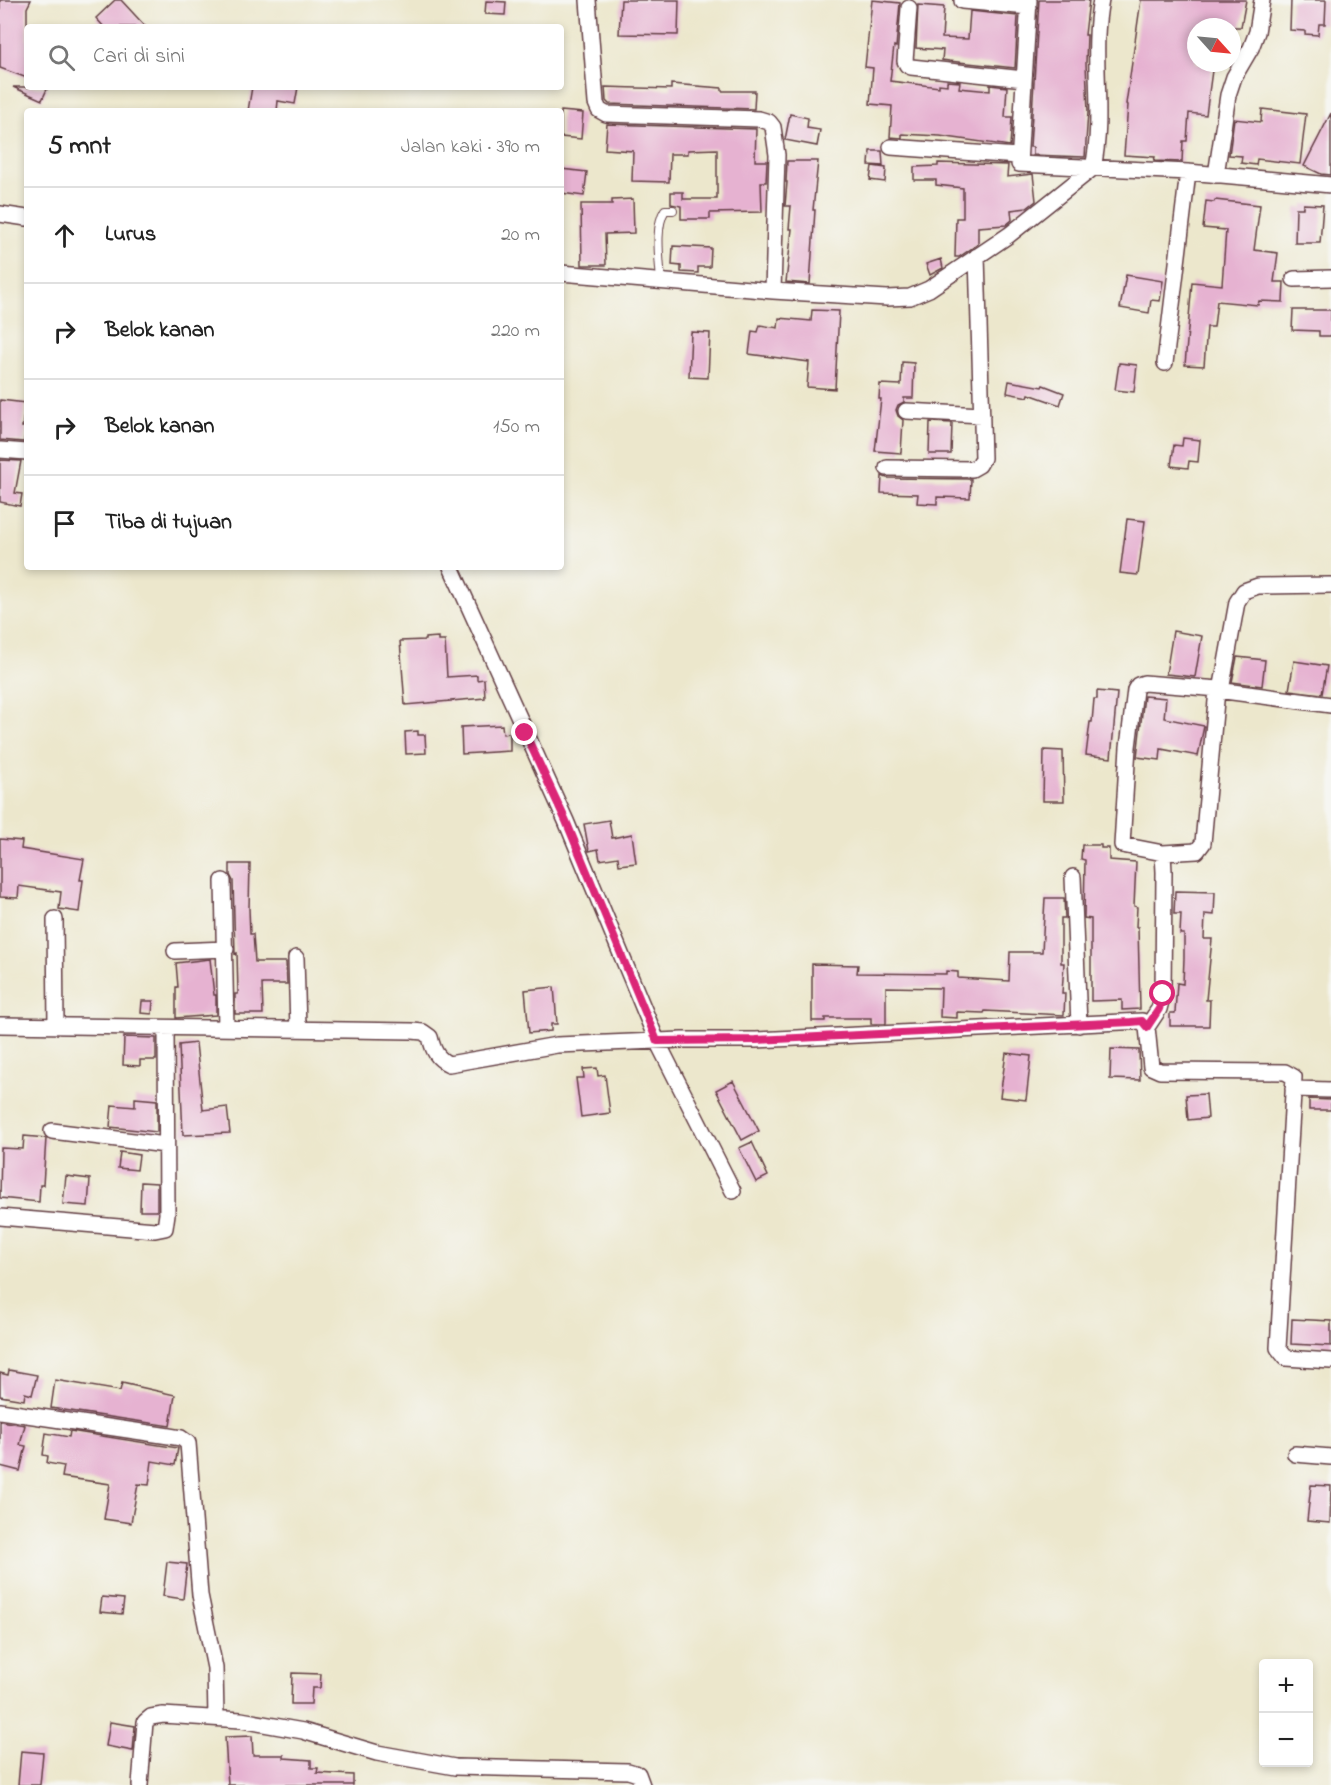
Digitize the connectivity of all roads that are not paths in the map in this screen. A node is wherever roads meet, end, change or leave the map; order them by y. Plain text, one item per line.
1 (588, 0) edge
2 (1101, 0) edge
3 (1262, 0) edge
4 (963, 1) edge
5 (1029, 4) edge
6 (909, 8) dead end
7 (1024, 79) junction
8 (891, 147) dead end
9 (1018, 156) junction
10 (1093, 168) junction
11 (1188, 172) junction
12 (1216, 175) junction
13 (1331, 185) edge
14 (673, 210) dead end
15 (0, 214) edge
16 (24, 218) edge
17 (977, 256) junction
18 (564, 273) edge
19 (1331, 278) edge
20 (1294, 279) dead end
21 (661, 282) junction
22 (773, 291) junction
23 (1165, 363) dead end
24 (906, 411) dead end
25 (982, 414) junction
26 (0, 450) edge
27 (24, 452) edge
28 (887, 468) dead end
29 (452, 570) edge
30 (1331, 585) edge
31 (1217, 690) junction
32 (1331, 705) edge
33 (1163, 852) junction
34 (1072, 878) dead end
35 (223, 881) dead end
36 (55, 919) dead end
37 (226, 949) junction
38 (175, 951) dead end
39 (296, 958) dead end
40 (0, 1025) edge
41 (1079, 1025) junction
42 (56, 1026) junction
43 (1147, 1027) junction
44 (166, 1028) junction
45 (226, 1028) junction
46 (298, 1028) junction
47 (657, 1041) junction
48 (1293, 1089) junction
49 (1331, 1090) edge
50 (52, 1131) dead end
51 (166, 1145) junction
52 (733, 1191) dead end
53 (0, 1217) edge
54 (1331, 1361) edge
55 (0, 1411) edge
56 (1295, 1454) dead end
57 (1331, 1457) edge
58 (216, 1718) junction
59 (140, 1785) edge
60 (642, 1785) edge

1 - 22 street
2 - 10 street
3 - 12 street
4 - 5 street
5 - 7 street
6 - 7 street
7 - 9 street
8 - 9 street
9 - 10 street
10 - 11 street
10 - 17 street
11 - 12 street
11 - 23 street
12 - 13 street
14 - 21 lane
15 - 16 street
17 - 22 street
17 - 25 street
18 - 21 street
19 - 20 street
21 - 22 street
24 - 25 street
25 - 28 street
26 - 27 street
29 - 47 street
30 - 31 street
31 - 32 street
31 - 33 street
31 - 33 street
33 - 43 street
34 - 41 street
35 - 37 street
36 - 42 street
37 - 38 street
37 - 45 street
39 - 46 street
40 - 42 street
41 - 43 street
41 - 47 street
42 - 44 street
43 - 48 street
44 - 45 street
44 - 51 street
45 - 46 street
46 - 47 street
47 - 52 street
48 - 49 street
48 - 54 street
50 - 51 street
51 - 53 street
55 - 58 street
56 - 57 street
58 - 59 street
58 - 60 street

